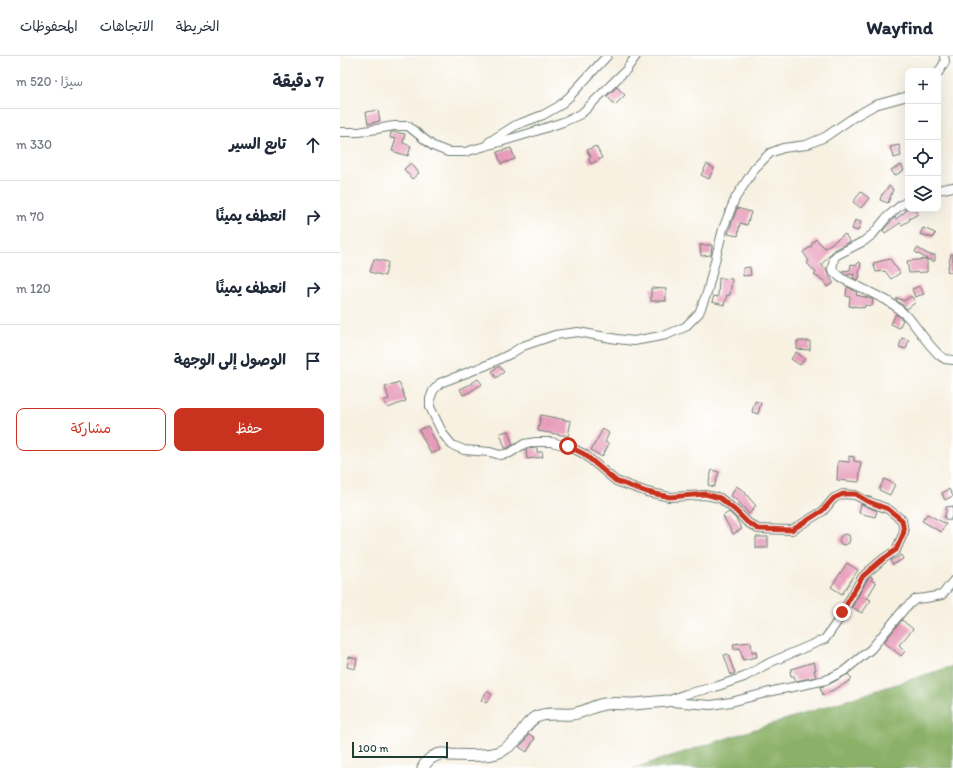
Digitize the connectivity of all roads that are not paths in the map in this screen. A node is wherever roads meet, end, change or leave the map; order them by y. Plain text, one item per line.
1 (607, 56) edge
2 (636, 56) edge
3 (944, 56) edge
4 (941, 69) edge
5 (905, 97) edge
6 (340, 132) edge
7 (482, 147) junction
8 (953, 187) edge
9 (941, 189) edge
10 (905, 203) edge
11 (953, 360) edge
12 (953, 581) edge
13 (668, 702) junction
14 (423, 768) edge

1 - 7 street
2 - 7 street
3 - 4 street
5 - 13 street
6 - 7 street
8 - 9 street
10 - 11 street
12 - 13 street
13 - 14 street

